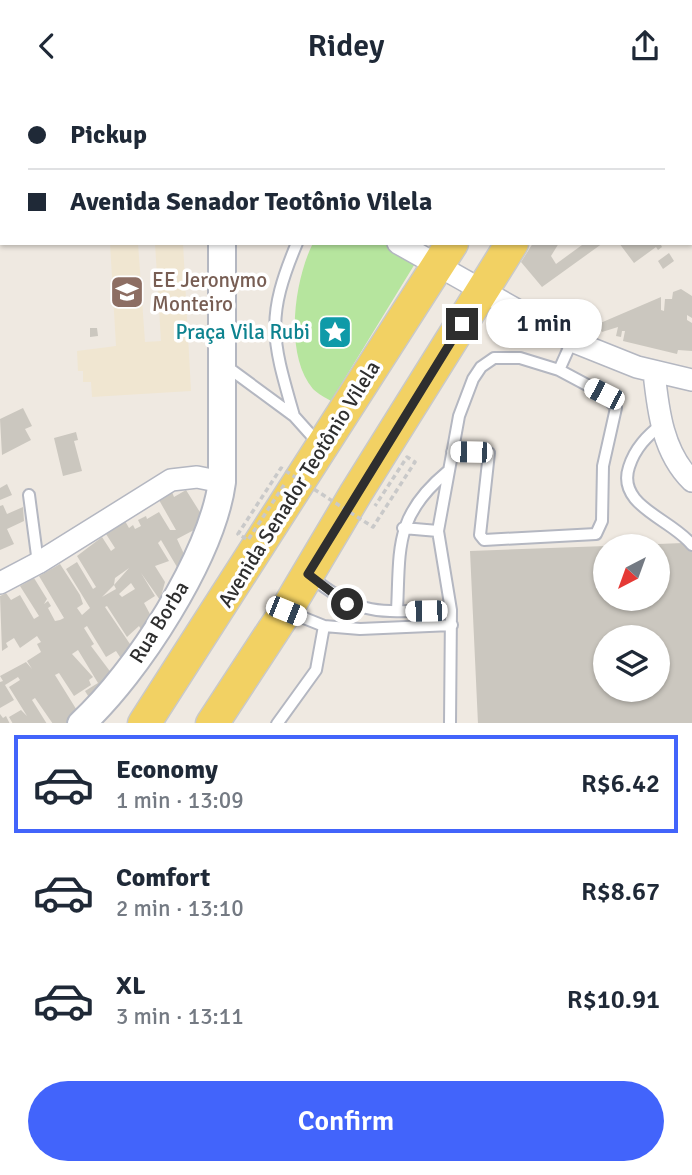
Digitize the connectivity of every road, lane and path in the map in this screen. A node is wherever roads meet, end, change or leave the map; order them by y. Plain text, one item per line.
1 (222, 245) edge
2 (242, 245) edge
3 (296, 245) edge
4 (406, 245) edge
5 (512, 245) edge
6 (445, 255) edge
7 (483, 292) junction
8 (572, 341) junction
9 (223, 364) junction
10 (559, 370) junction
11 (654, 372) junction
12 (692, 380) edge
13 (294, 416) junction
14 (662, 424) junction
15 (323, 447) junction
16 (452, 452) junction
17 (447, 472) junction
18 (692, 481) edge
19 (284, 485) dead end
20 (29, 495) dead end
21 (221, 495) junction
22 (375, 506) dead end
23 (402, 528) junction
24 (438, 531) junction
25 (692, 545) edge
26 (38, 563) junction
27 (308, 574) junction
28 (0, 583) edge
29 (451, 610) junction
30 (286, 611) junction
31 (397, 611) junction
32 (452, 625) junction
33 (324, 626) junction
34 (81, 723) edge
35 (144, 723) edge
36 (212, 723) edge
37 (276, 723) edge
38 (450, 723) edge

1 - 9 street
2 - 9 street
3 - 13 lane
4 - 6 street
5 - 7 main road
6 - 7 street
6 - 15 main road, Avenida Senador Teotônio Vilela
7 - 8 street
7 - 27 main road
8 - 10 lane
8 - 11 street
9 - 13 lane
9 - 21 street
10 - 16 lane
10 - 16 lane
11 - 12 street
11 - 14 street
13 - 15 lane
14 - 18 street
14 - 25 lane
15 - 35 main road, Avenida Senador Teotônio Vilela
16 - 17 lane
17 - 23 lane
17 - 24 lane
19 - 22 path, bridge
20 - 26 lane
21 - 26 street
21 - 34 street, Rua Borba
23 - 24 lane
23 - 31 lane
24 - 29 lane
26 - 28 street
27 - 30 main road
27 - 31 lane
29 - 31 lane
29 - 32 lane
30 - 33 lane
30 - 36 main road
32 - 33 lane
32 - 38 lane
33 - 37 lane

